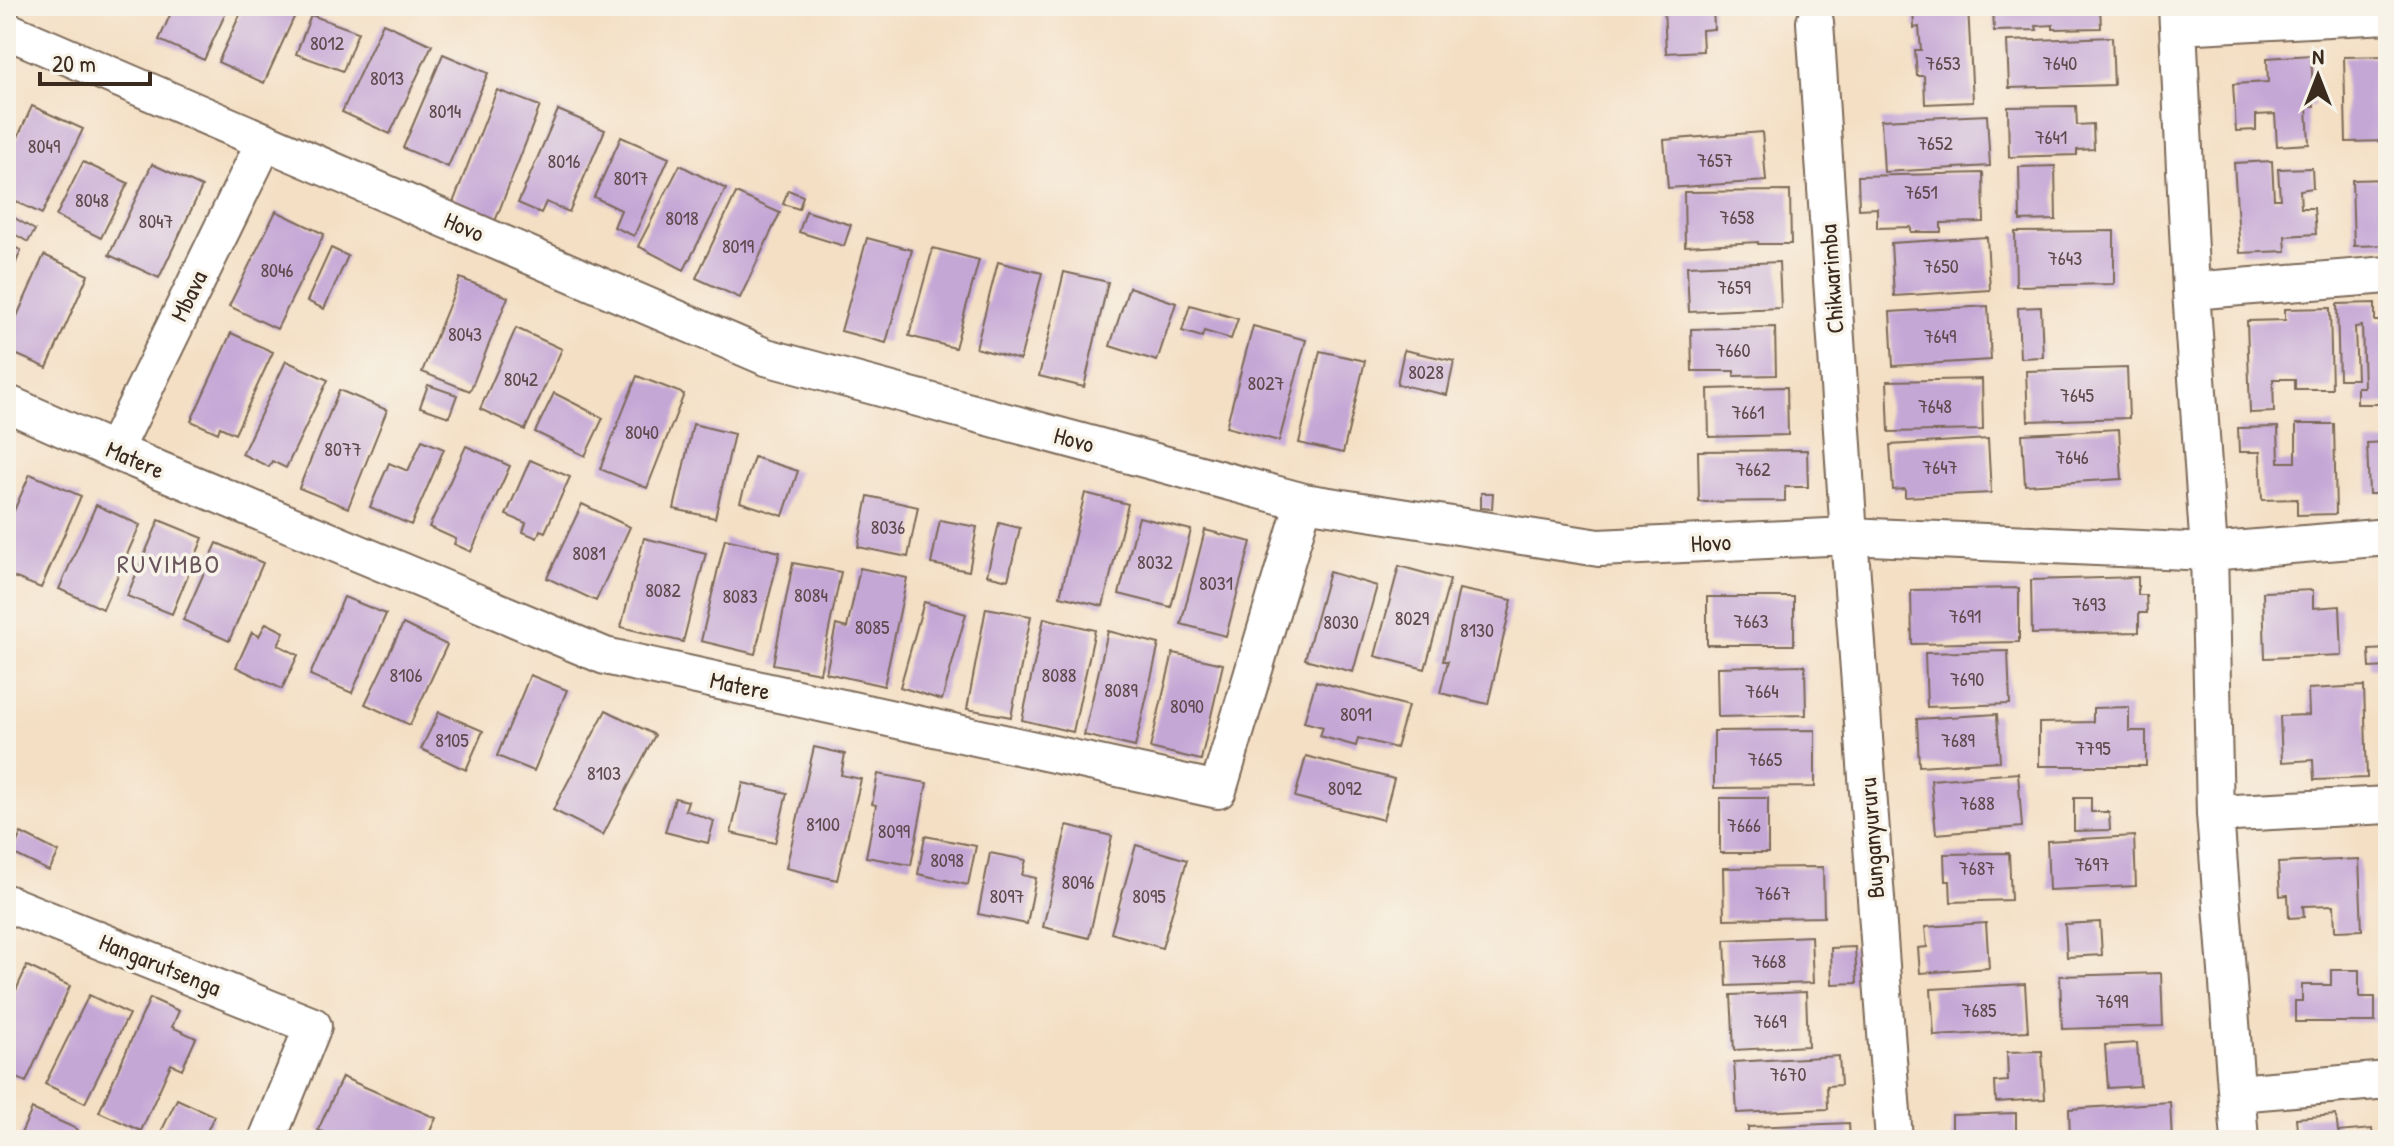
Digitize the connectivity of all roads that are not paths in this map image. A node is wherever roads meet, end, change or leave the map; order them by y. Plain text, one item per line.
1 (2388, 15) edge
2 (2178, 16) edge
3 (1815, 22) dead end
4 (6, 30) edge
5 (265, 141) junction
6 (2388, 275) edge
7 (2191, 291) junction
8 (6, 403) edge
9 (114, 451) junction
10 (1304, 502) junction
11 (1849, 536) junction
12 (2388, 537) edge
13 (2209, 552) junction
14 (2388, 805) edge
15 (2215, 814) junction
16 (6, 903) edge
17 (2388, 1080) edge
18 (2237, 1093) junction
19 (267, 1140) edge
20 (1894, 1140) edge
21 (2240, 1140) edge

1 - 2 street
2 - 7 street
3 - 11 street, Chikwarimba
4 - 5 street, Hovo
5 - 9 street, Mbava
5 - 10 street, Hovo
6 - 7 street
7 - 13 street
8 - 9 street, Matere
9 - 10 street, Matere
10 - 11 street, Hovo
11 - 13 street, Hovo
11 - 20 street, Bunganyururu
12 - 13 street, Hovo
13 - 15 street
14 - 15 street
15 - 18 street
16 - 19 street, Hangarutsenga
17 - 18 street
18 - 21 street

